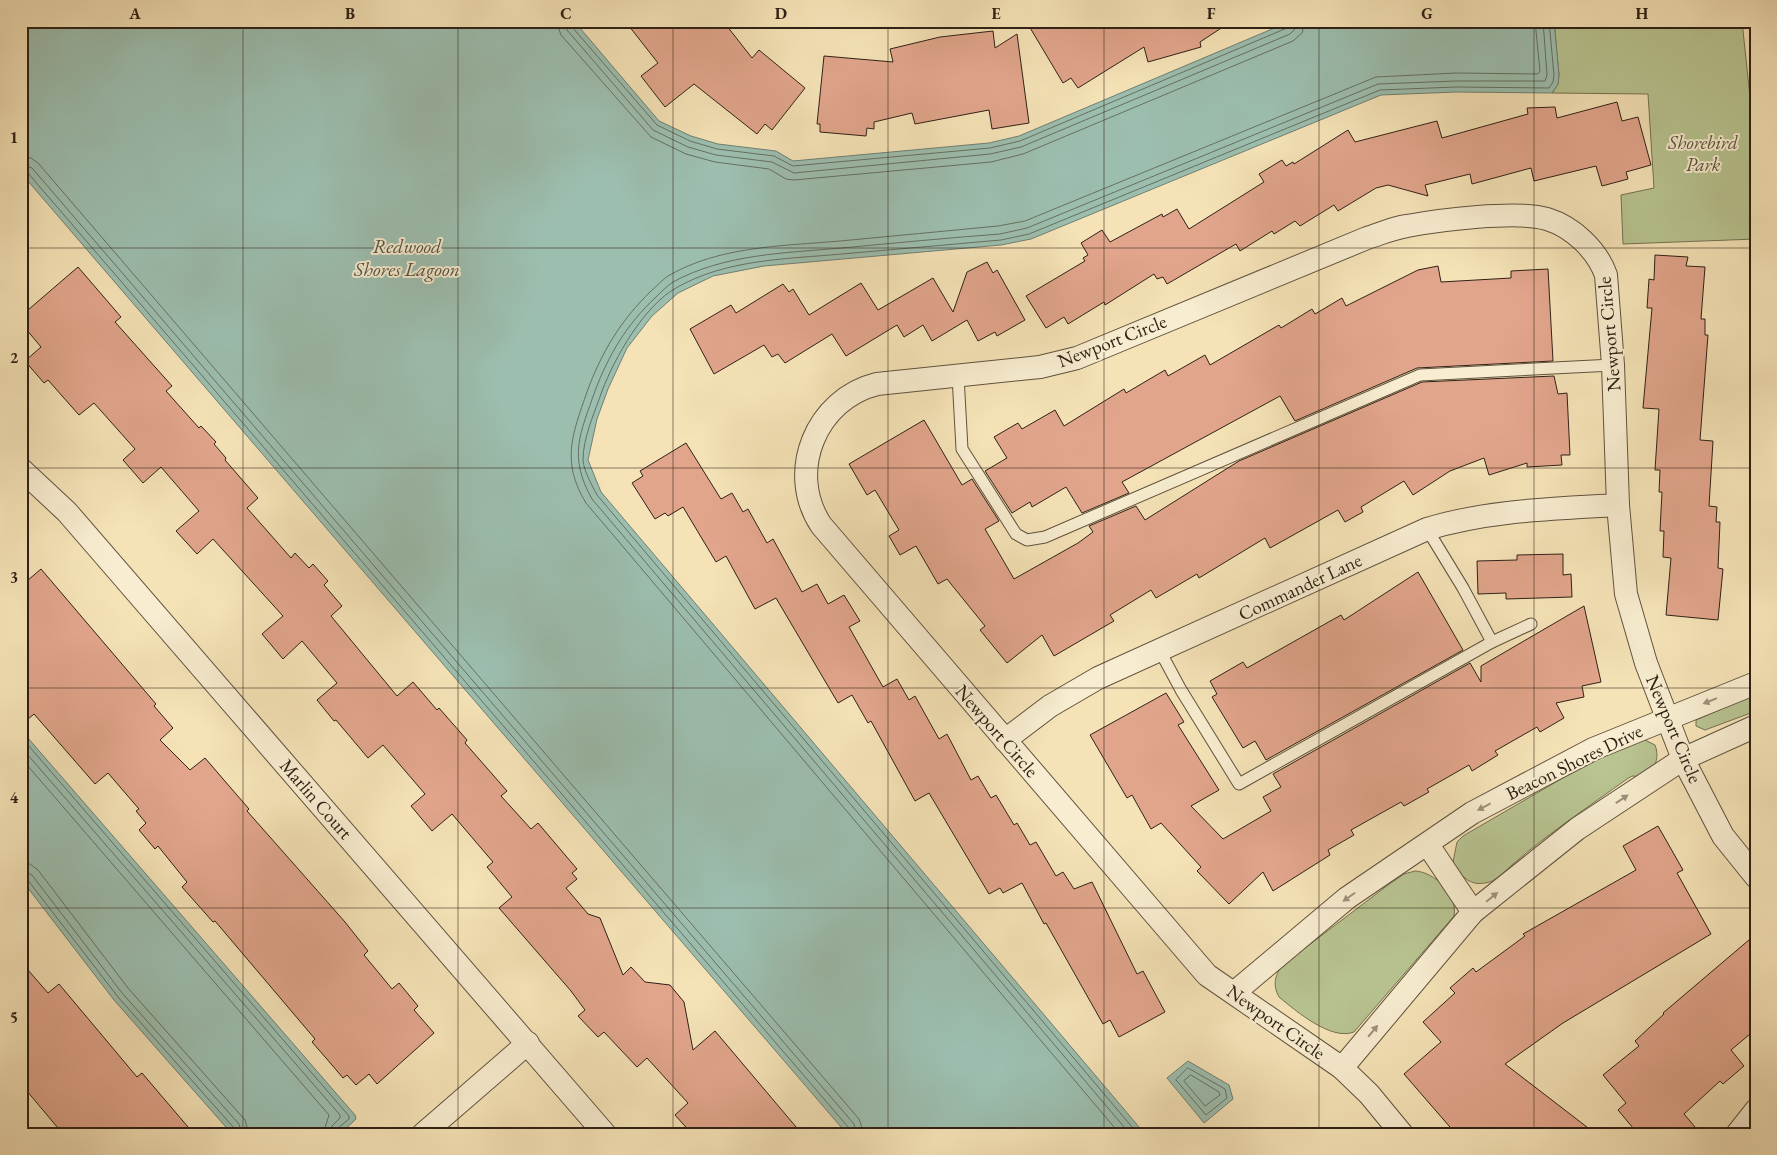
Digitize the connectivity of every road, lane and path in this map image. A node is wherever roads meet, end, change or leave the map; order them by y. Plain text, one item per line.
1 (1613, 365) junction
2 (958, 376) junction
3 (21, 468) edge
4 (1618, 505) junction
5 (1427, 529) junction
6 (1531, 624) dead end
7 (1492, 642) junction
8 (1160, 651) junction
9 (1756, 683) edge
10 (1668, 717) junction
11 (1756, 726) edge
12 (1005, 740) junction
13 (1683, 759) junction
14 (1428, 845) junction
15 (1756, 877) edge
16 (1473, 912) junction
17 (1235, 992) junction
18 (528, 1043) junction
19 (1342, 1068) junction
20 (1756, 1110) edge
21 (423, 1134) edge
22 (605, 1134) edge
23 (1402, 1134) edge
24 (1737, 1134) edge

1 - 2 street, Newport Circle
1 - 2 lane
1 - 4 street, Newport Circle
2 - 12 street, Newport Circle
3 - 18 street, Marlin Court
4 - 5 street, Commander Lane
4 - 10 street, Newport Circle
5 - 7 lane
5 - 8 street, Commander Lane
6 - 7 lane
7 - 8 lane
8 - 12 street, Commander Lane
9 -> 10 street, Beacon Shores Drive
10 - 13 street, Newport Circle
10 -> 14 street, Beacon Shores Drive
11 - 13 street
12 - 17 street, Newport Circle
13 - 15 street, Newport Circle
16 -> 13 street
14 - 16 street
14 -> 17 street, Beacon Shores Drive
19 -> 16 street
17 - 19 street, Newport Circle
18 - 21 street
18 - 22 street, Marlin Court
19 - 23 street, Newport Circle
20 - 24 street

